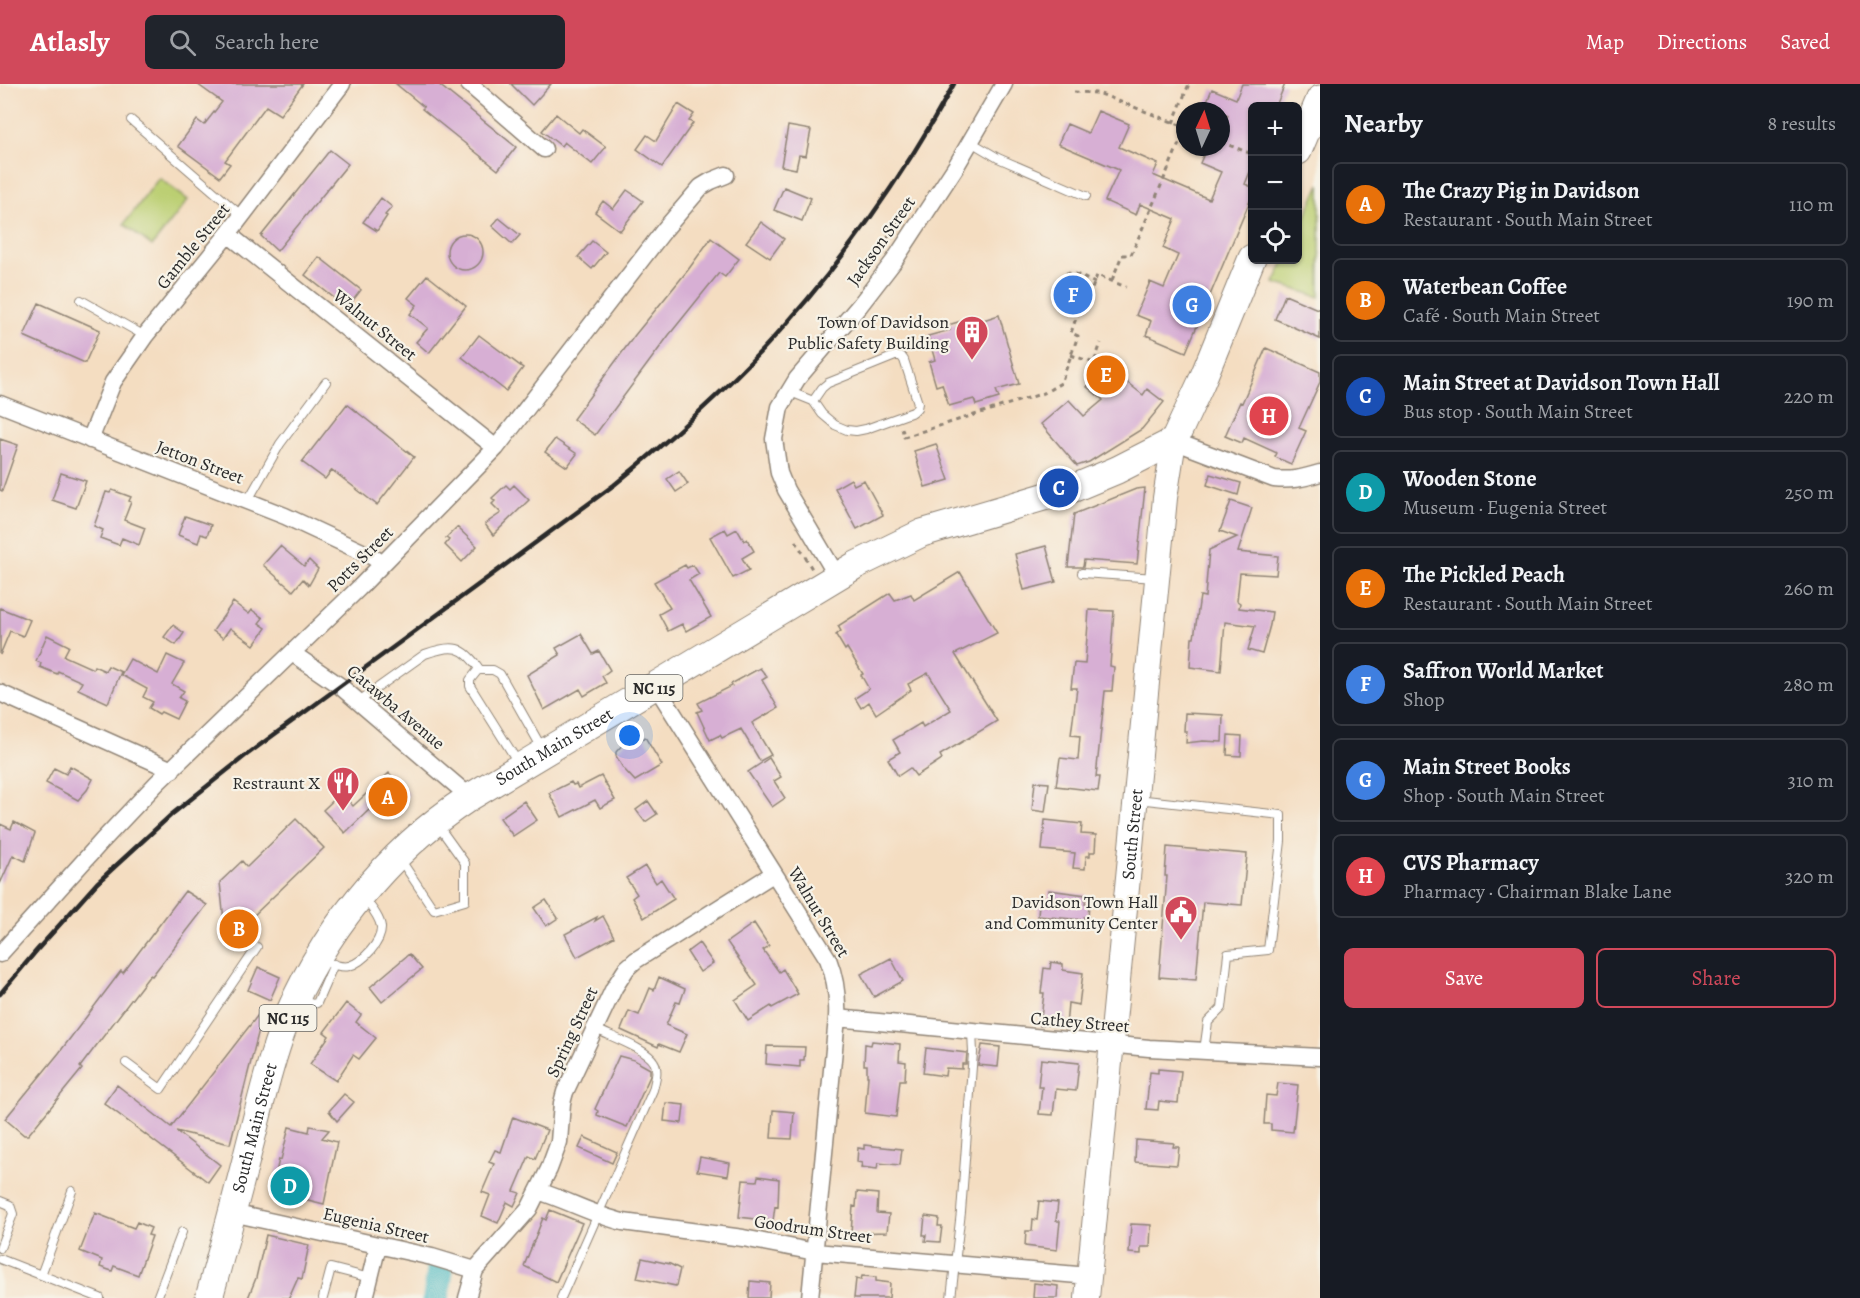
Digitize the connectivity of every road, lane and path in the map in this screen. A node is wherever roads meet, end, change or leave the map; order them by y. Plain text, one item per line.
1 (342, 84) edge
2 (469, 84) edge
3 (1004, 84) edge
4 (1188, 84) edge
5 (1074, 92) dead end
6 (1317, 116) edge
7 (131, 120) dead end
8 (1173, 123) junction
9 (1176, 124) edge
10 (970, 142) junction
11 (1302, 144) edge
12 (1230, 145) edge
13 (544, 149) dead end
14 (1176, 149) edge
15 (1248, 152) edge
16 (726, 175) dead end
17 (1086, 196) dead end
18 (242, 216) junction
19 (228, 234) junction
20 (1250, 264) edge
21 (1066, 273) dead end
22 (1112, 280) junction
23 (1095, 283) junction
24 (1126, 287) dead end
25 (81, 300) dead end
26 (145, 336) junction
27 (1101, 343) dead end
28 (1071, 355) junction
29 (326, 382) dead end
30 (788, 391) junction
31 (813, 400) junction
32 (0, 404) edge
33 (899, 417) junction
34 (90, 440) junction
35 (1174, 441) junction
36 (496, 448) junction
37 (1320, 473) edge
38 (247, 502) junction
39 (382, 564) junction
40 (1082, 573) dead end
41 (837, 576) junction
42 (1158, 578) junction
43 (292, 653) junction
44 (480, 670) junction
45 (656, 687) junction
46 (0, 693) edge
47 (359, 701) junction
48 (544, 753) junction
49 (521, 767) junction
50 (172, 770) junction
51 (470, 797) junction
52 (1137, 799) junction
53 (436, 822) junction
54 (398, 856) junction
55 (773, 873) junction
56 (362, 895) junction
57 (257, 947) dead end
58 (0, 954) edge
59 (326, 962) junction
60 (837, 1018) junction
61 (596, 1029) junction
62 (972, 1031) junction
63 (1112, 1045) junction
64 (1204, 1051) junction
65 (1320, 1057) edge
66 (126, 1063) dead end
67 (72, 1191) dead end
68 (538, 1191) junction
69 (0, 1202) edge
70 (232, 1213) junction
71 (597, 1214) junction
72 (182, 1232) dead end
73 (378, 1245) junction
74 (0, 1248) edge
75 (815, 1251) junction
76 (0, 1259) edge
77 (954, 1264) junction
78 (475, 1270) junction
79 (41, 1275) junction
80 (370, 1278) junction
81 (1088, 1287) edge
82 (213, 1295) edge
83 (100, 1298) edge
84 (157, 1298) edge
85 (323, 1298) edge
86 (365, 1298) edge
87 (467, 1298) edge
88 (561, 1298) edge
89 (810, 1298) edge
90 (951, 1298) edge

1 - 18 street, Gamble Street
2 - 13 street
3 - 10 street, Jackson Street
4 - 8 path
5 - 8 path
6 - 11 main road
7 - 18 lane
8 - 9 path
10 - 17 lane
10 - 30 street, Jackson Street
12 - 15 path
14 - 22 path
16 - 36 street, Potts Street
18 - 19 street, Gamble Street
19 - 26 street, Gamble Street
19 - 36 street, Walnut Street
20 - 35 main road
21 - 23 path
22 - 23 path
22 - 24 path
23 - 28 path
25 - 26 lane
26 - 34 street, Gamble Street
27 - 28 path
28 - 33 path
29 - 38 lane
30 - 31 lane
30 - 41 street, Jackson Street
31 - 33 lane
31 - 33 lane
32 - 34 street, Jetton Street
34 - 38 street, Jetton Street
35 - 37 street
35 - 41 main road, South Main Street / NC 115
35 - 42 street, South Street
36 - 39 street, Potts Street
38 - 39 street, Jetton Street
39 - 43 street, Potts Street
40 - 42 lane
41 - 45 main road, South Main Street / NC 115
42 - 52 street, South Street
43 - 47 street, Catawba Avenue
43 - 50 street, Potts Street
44 - 47 lane
44 - 48 lane
44 - 49 lane
45 - 48 main road, South Main Street / NC 115
45 - 55 street, Walnut Street
46 - 50 street
47 - 51 street, Catawba Avenue
48 - 49 main road, South Main Street / NC 115
49 - 51 main road, South Main Street / NC 115
50 - 58 street, Potts Street
51 - 53 main road, South Main Street / NC 115
52 - 63 street, South Street
52 - 64 lane
53 - 54 main road, South Main Street / NC 115
53 - 54 lane
54 - 56 main road, South Main Street / NC 115
55 - 60 street, Walnut Street
55 - 61 street, Spring Street
56 - 59 main road, South Main Street / NC 115
56 - 59 lane
57 - 66 lane
59 - 70 main road, South Main Street / NC 115
60 - 62 street, Cathey Street
60 - 75 street, Walnut Street
61 - 68 street, Spring Street
61 - 71 lane
62 - 63 street, Cathey Street
62 - 77 lane
63 - 64 street, Cathey Street
63 - 81 street, South Street
64 - 65 street, Cathey Street
67 - 79 lane
68 - 71 street, Goodrum Street
68 - 78 street, Spring Street
69 - 74 lane
70 - 73 street, Eugenia Street
70 - 82 main road, South Main Street / NC 115
71 - 75 street, Goodrum Street
71 - 88 lane
72 - 84 lane
73 - 78 street, Eugenia Street
73 - 80 street
75 - 77 street, Goodrum Street
75 - 89 street, Walnut Street
76 - 79 lane
77 - 81 street, Goodrum Street
77 - 90 lane
78 - 87 street, Spring Street
79 - 83 lane
80 - 85 lane
80 - 86 street

